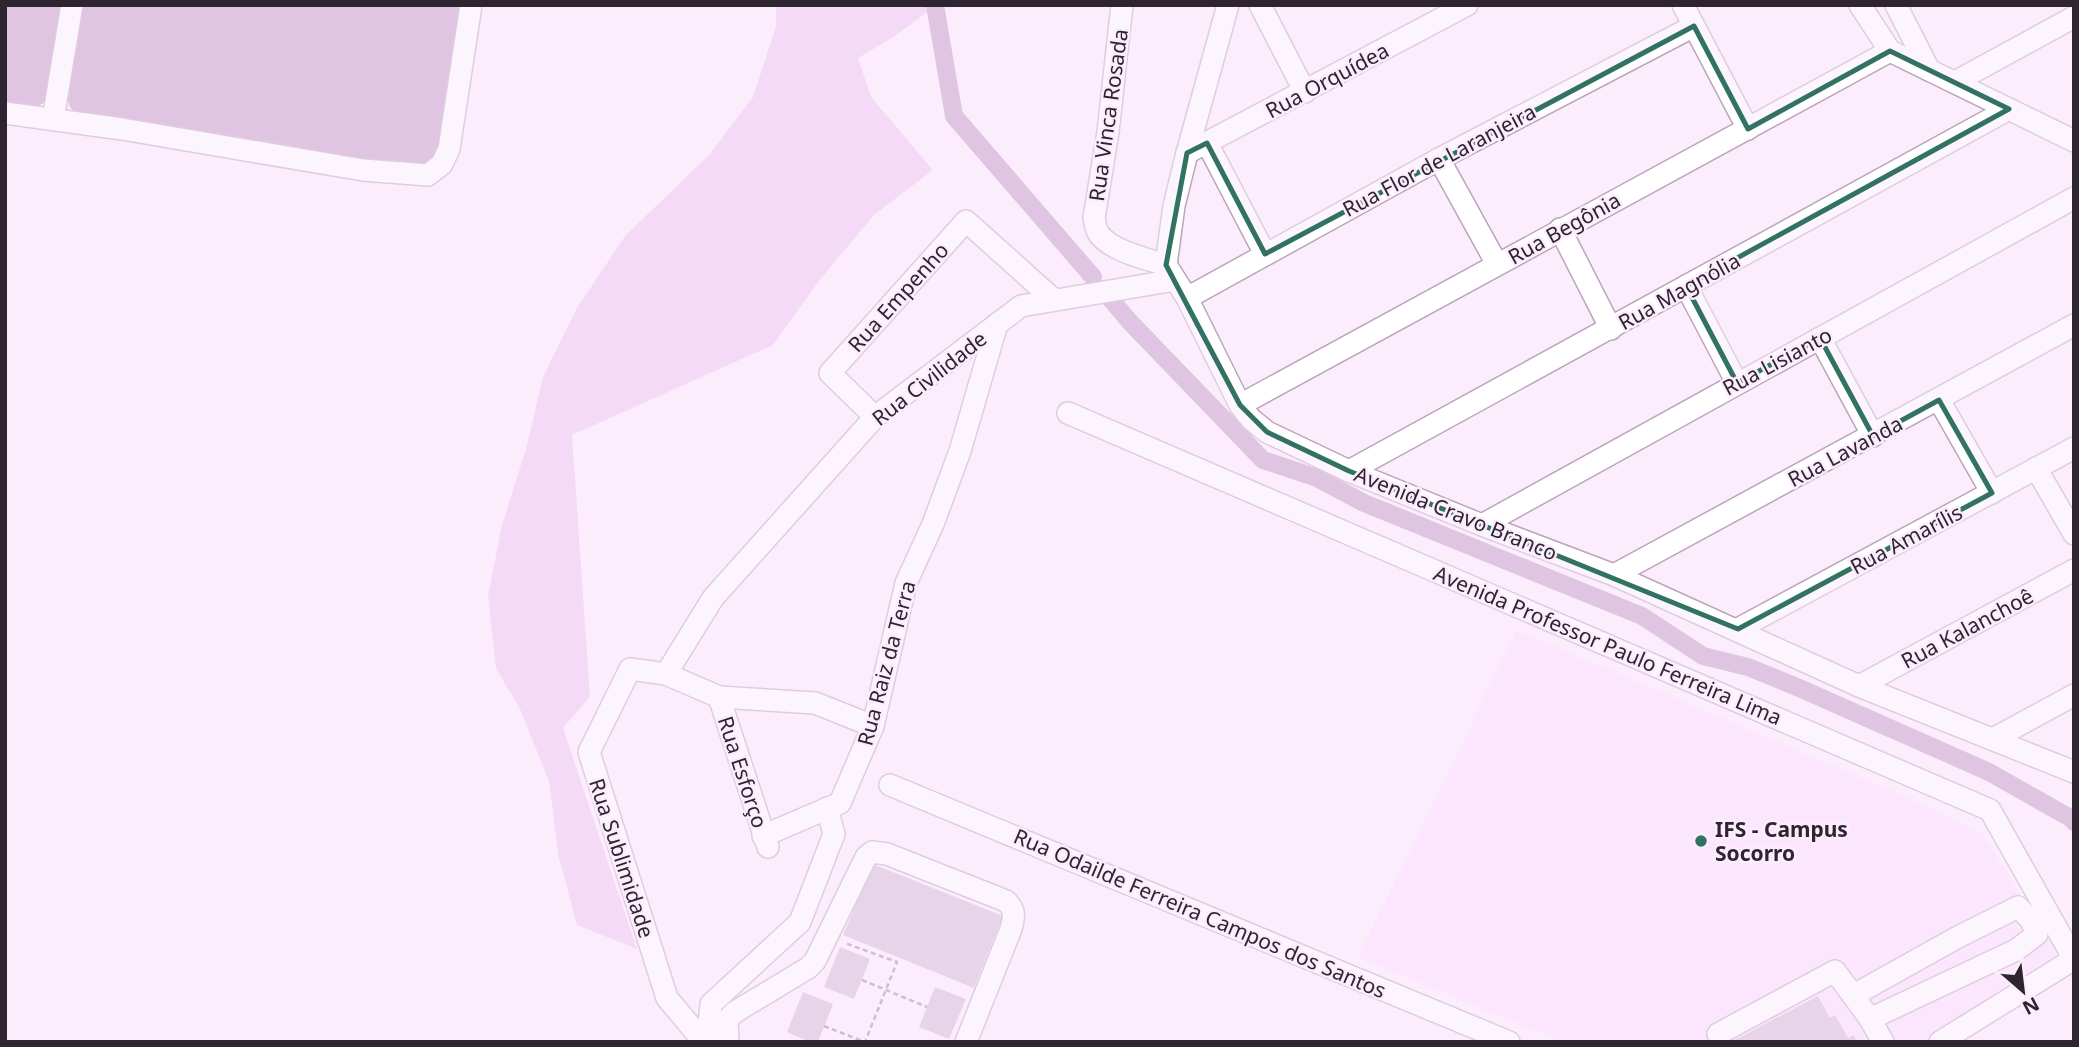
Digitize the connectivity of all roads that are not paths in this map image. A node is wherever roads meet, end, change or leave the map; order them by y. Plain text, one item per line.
1 (72, 5) edge
2 (471, 5) edge
3 (1122, 5) edge
4 (1228, 5) edge
5 (1260, 5) edge
6 (1467, 5) edge
7 (1683, 5) edge
8 (1860, 5) edge
9 (1896, 5) edge
10 (2074, 17) edge
11 (1694, 26) junction
12 (1890, 51) junction
13 (1930, 70) junction
14 (1955, 82) junction
15 (1305, 92) junction
16 (2009, 109) junction
17 (5, 113) edge
18 (53, 119) junction
19 (1748, 129) junction
20 (2074, 141) edge
21 (1208, 143) junction
22 (1186, 153) junction
23 (1439, 159) junction
24 (2074, 198) edge
25 (1560, 229) junction
26 (1265, 254) junction
27 (1497, 264) junction
28 (1170, 273) junction
29 (1686, 286) junction
30 (1187, 298) junction
31 (1053, 299) junction
32 (997, 324) junction
33 (2074, 325) edge
34 (1611, 329) junction
35 (1820, 338) junction
36 (1737, 383) junction
37 (1939, 400) junction
38 (1240, 405) junction
39 (1068, 413) dead end
40 (876, 417) junction
41 (1873, 436) junction
42 (2074, 448) edge
43 (2036, 468) junction
44 (1349, 471) junction
45 (1992, 493) junction
46 (1482, 525) junction
47 (2074, 534) edge
48 (2074, 570) edge
49 (1614, 575) junction
50 (1738, 629) junction
51 (666, 674) junction
52 (1859, 686) junction
53 (2074, 695) edge
54 (719, 697) junction
55 (873, 726) junction
56 (1993, 739) junction
57 (2074, 772) edge
58 (890, 785) dead end
59 (827, 808) junction
60 (765, 841) joint
61 (2074, 959) edge
62 (1853, 995) junction
63 (1870, 1019) junction
64 (1718, 1034) dead end
65 (705, 1042) edge
66 (728, 1042) edge
67 (966, 1042) edge
68 (1509, 1042) edge
69 (1883, 1042) edge
70 (1940, 1042) edge

1 - 18 street
2 - 18 street
3 - 28 street, Rua Vinca Rosada
4 - 22 street
5 - 15 street
6 - 15 street, Rua Orquídea
7 - 11 street
8 - 12 street
9 - 13 street
10 - 14 street
11 - 19 street
11 - 23 street, Rua Flor de Laranjeira
12 - 13 street
12 - 19 street, Rua Begônia
13 - 14 street
14 - 16 street
15 - 21 street, Rua Orquídea
16 - 20 street
16 - 29 street, Rua Magnólia
17 - 18 street
19 - 25 street, Rua Begônia
21 - 22 street, Rua Orquídea
21 - 26 street
22 - 28 street
23 - 26 street, Rua Flor de Laranjeira
23 - 27 street
24 - 35 street, Rua Lisianto
25 - 27 street, Rua Begônia
25 - 34 street
26 - 30 street, Rua Flor de Laranjeira
27 - 38 street, Rua Begônia
28 - 30 street, Avenida Cravo Branco
28 - 31 street, Rua Civilidade
29 - 34 street, Rua Magnólia
29 - 36 street
30 - 38 street, Avenida Cravo Branco
31 - 32 street, Rua Civilidade
31 - 40 street, Rua Empenho
32 - 40 street, Rua Civilidade
32 - 55 street, Rua Raiz da Terra
33 - 37 street, Rua Lavanda
34 - 44 street, Rua Magnólia
35 - 36 street, Rua Lisianto
35 - 41 street
36 - 46 street, Rua Lisianto
37 - 41 street, Rua Lavanda
37 - 45 street
38 - 44 street, Avenida Cravo Branco
39 - 61 street, Avenida Professor Paulo Ferreira Lima
40 - 51 street, Rua Civilidade
41 - 49 street, Rua Lavanda
42 - 43 street, Rua Amarílis
43 - 45 street, Rua Amarílis
43 - 47 street
44 - 46 street, Avenida Cravo Branco
45 - 50 street, Rua Amarílis
46 - 49 street, Avenida Cravo Branco
48 - 52 street, Rua Kalanchoê
49 - 50 street, Avenida Cravo Branco
50 - 52 street, Avenida Cravo Branco
51 - 54 street
51 - 65 street, Rua Sublimidade
52 - 56 street, Avenida Cravo Branco
53 - 56 street
54 - 55 street
54 - 60 street, Rua Esforço
55 - 59 street, Rua Raiz da Terra
56 - 57 street, Avenida Cravo Branco
58 - 68 street, Rua Odailde Ferreira Campos dos Santos
59 - 60 street, Rua Raiz da Terra
59 - 65 street
61 - 70 street
62 - 63 street
62 - 63 street
62 - 64 street
63 - 69 street
66 - 67 street

